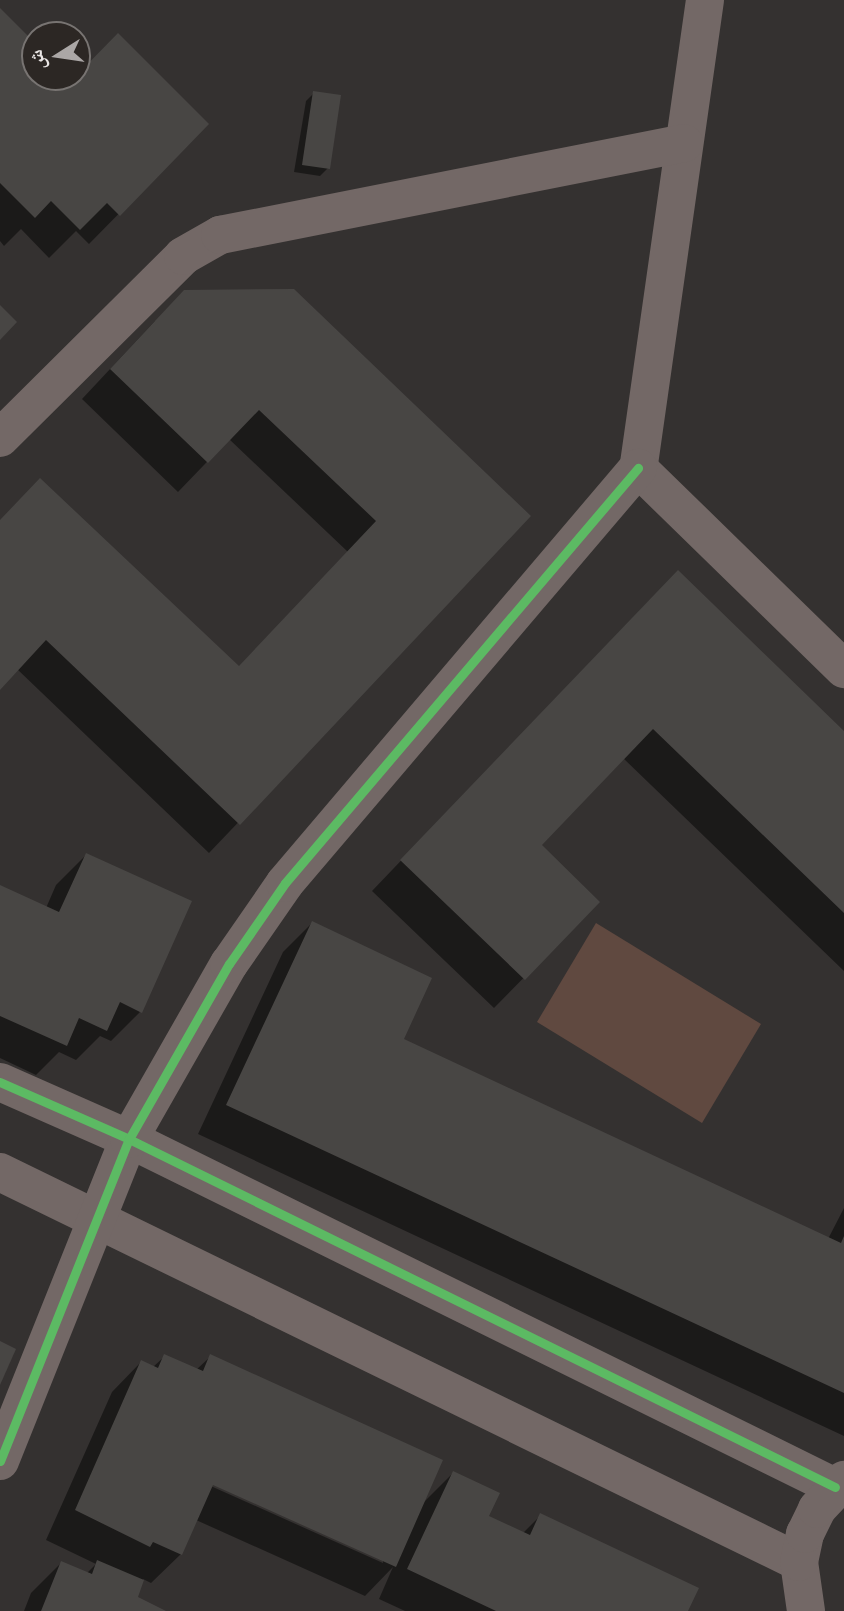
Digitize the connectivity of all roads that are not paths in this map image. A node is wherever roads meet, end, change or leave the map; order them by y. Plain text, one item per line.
1 (705, 0) edge
2 (684, 143) junction
3 (0, 439) edge
4 (638, 468) junction
5 (844, 669) edge
6 (0, 1082) edge
7 (129, 1139) junction
8 (0, 1172) edge
9 (100, 1219) junction
10 (0, 1461) edge
11 (839, 1484) edge
12 (799, 1562) junction
13 (806, 1611) edge

1 - 2 street
2 - 3 street
2 - 4 street
4 - 5 street
4 - 7 street
6 - 7 street
7 - 9 street
7 - 11 street
8 - 9 street
9 - 10 street
9 - 12 street
11 - 12 street
12 - 13 street

